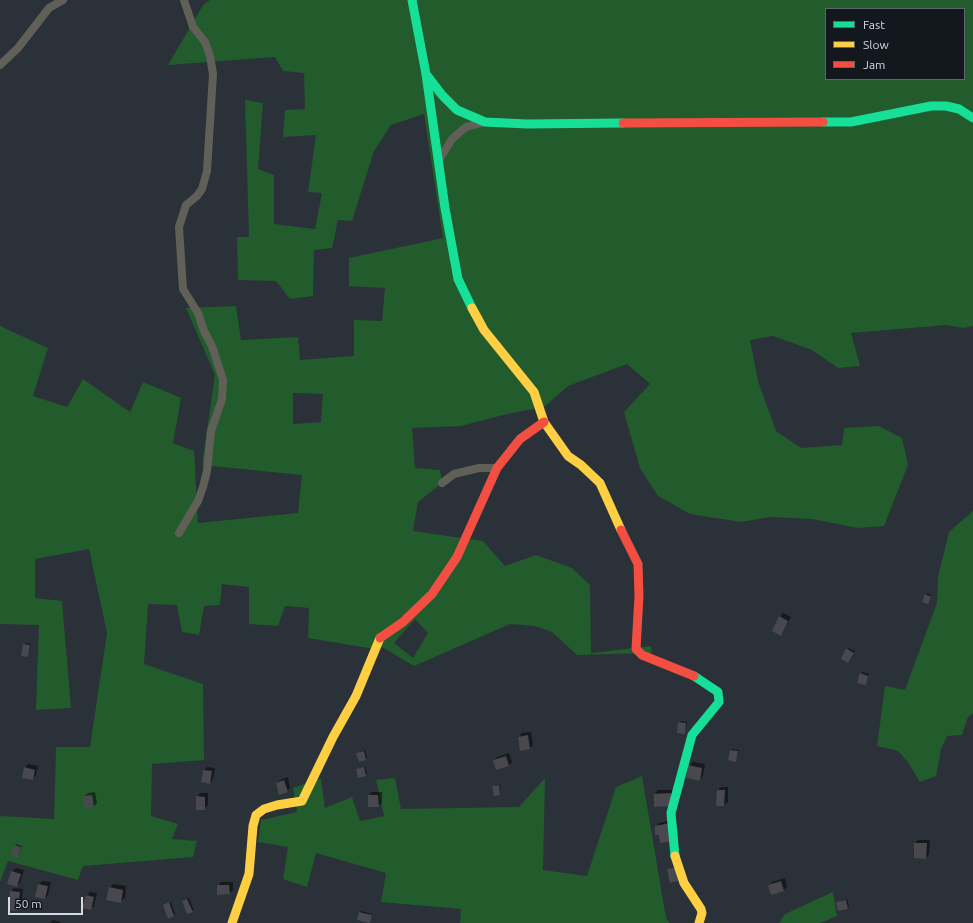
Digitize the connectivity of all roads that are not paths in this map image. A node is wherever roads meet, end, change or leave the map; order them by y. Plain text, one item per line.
1 (63, 0) edge
2 (184, 0) edge
3 (412, 0) edge
4 (49, 4) edge
5 (0, 65) edge
6 (426, 74) junction
7 (973, 118) edge
8 (485, 122) junction
9 (439, 160) junction
10 (544, 422) junction
11 (497, 468) junction
12 (442, 483) dead end
13 (179, 533) dead end
14 (232, 923) edge
15 (698, 923) edge

1 - 4 street
2 - 13 street
3 - 6 street
4 - 5 street
6 - 8 street
6 - 9 street
7 - 8 street
8 - 9 street
9 - 10 street
10 - 11 street
10 - 15 street
11 - 12 street
11 - 14 street

